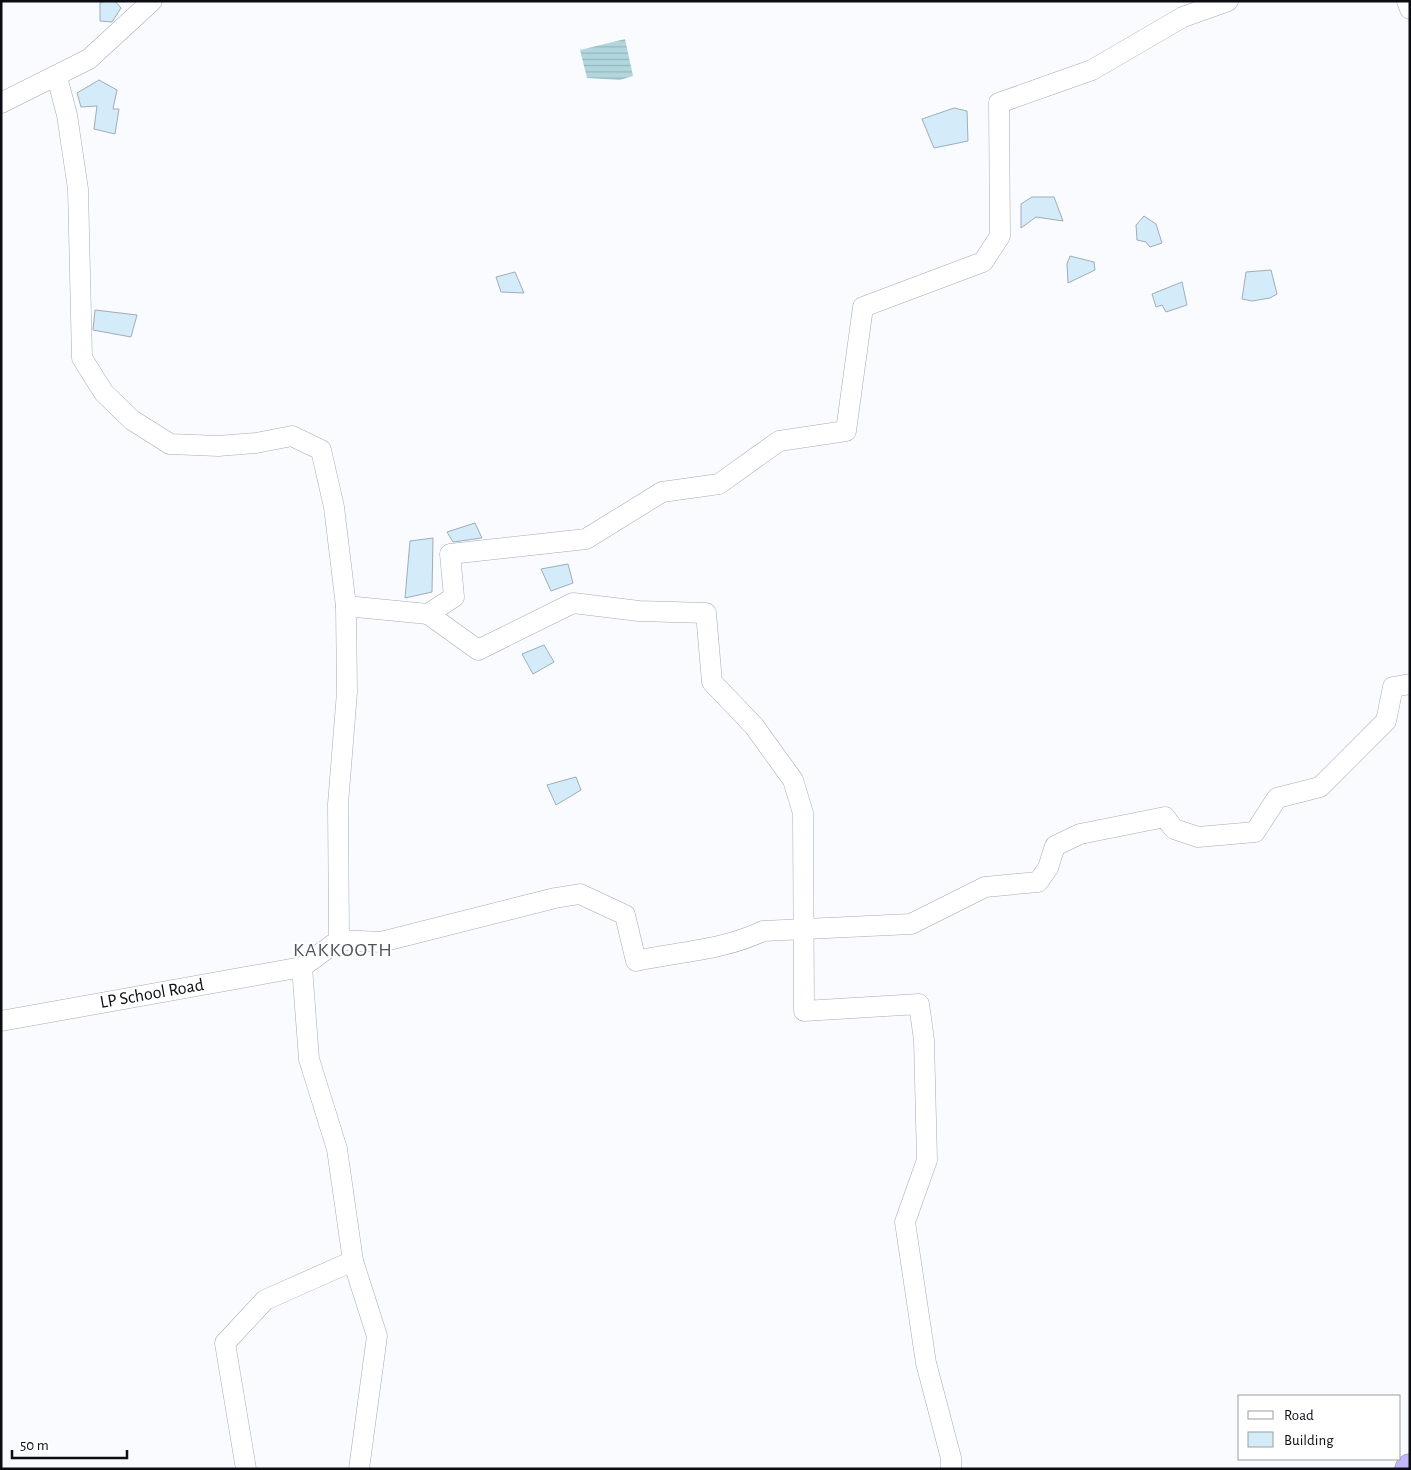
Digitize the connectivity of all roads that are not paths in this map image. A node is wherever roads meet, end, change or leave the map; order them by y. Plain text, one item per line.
1 (152, 1) edge
2 (1228, 1) edge
3 (1407, 1) edge
4 (1410, 9) edge
5 (56, 77) junction
6 (1, 103) edge
7 (346, 606) junction
8 (428, 614) junction
9 (1410, 684) edge
10 (804, 928) junction
11 (339, 940) junction
12 (302, 967) junction
13 (1, 1021) edge
14 (353, 1261) junction
15 (246, 1469) edge
16 (359, 1469) edge
17 (951, 1469) edge

1 - 5 street
2 - 8 street
3 - 4 street
5 - 6 street
5 - 7 street
7 - 8 street
7 - 11 street
8 - 10 street
9 - 10 street
10 - 11 street
10 - 17 street
11 - 12 street
12 - 13 street, LP School Road
12 - 14 street
14 - 15 street
14 - 16 street

